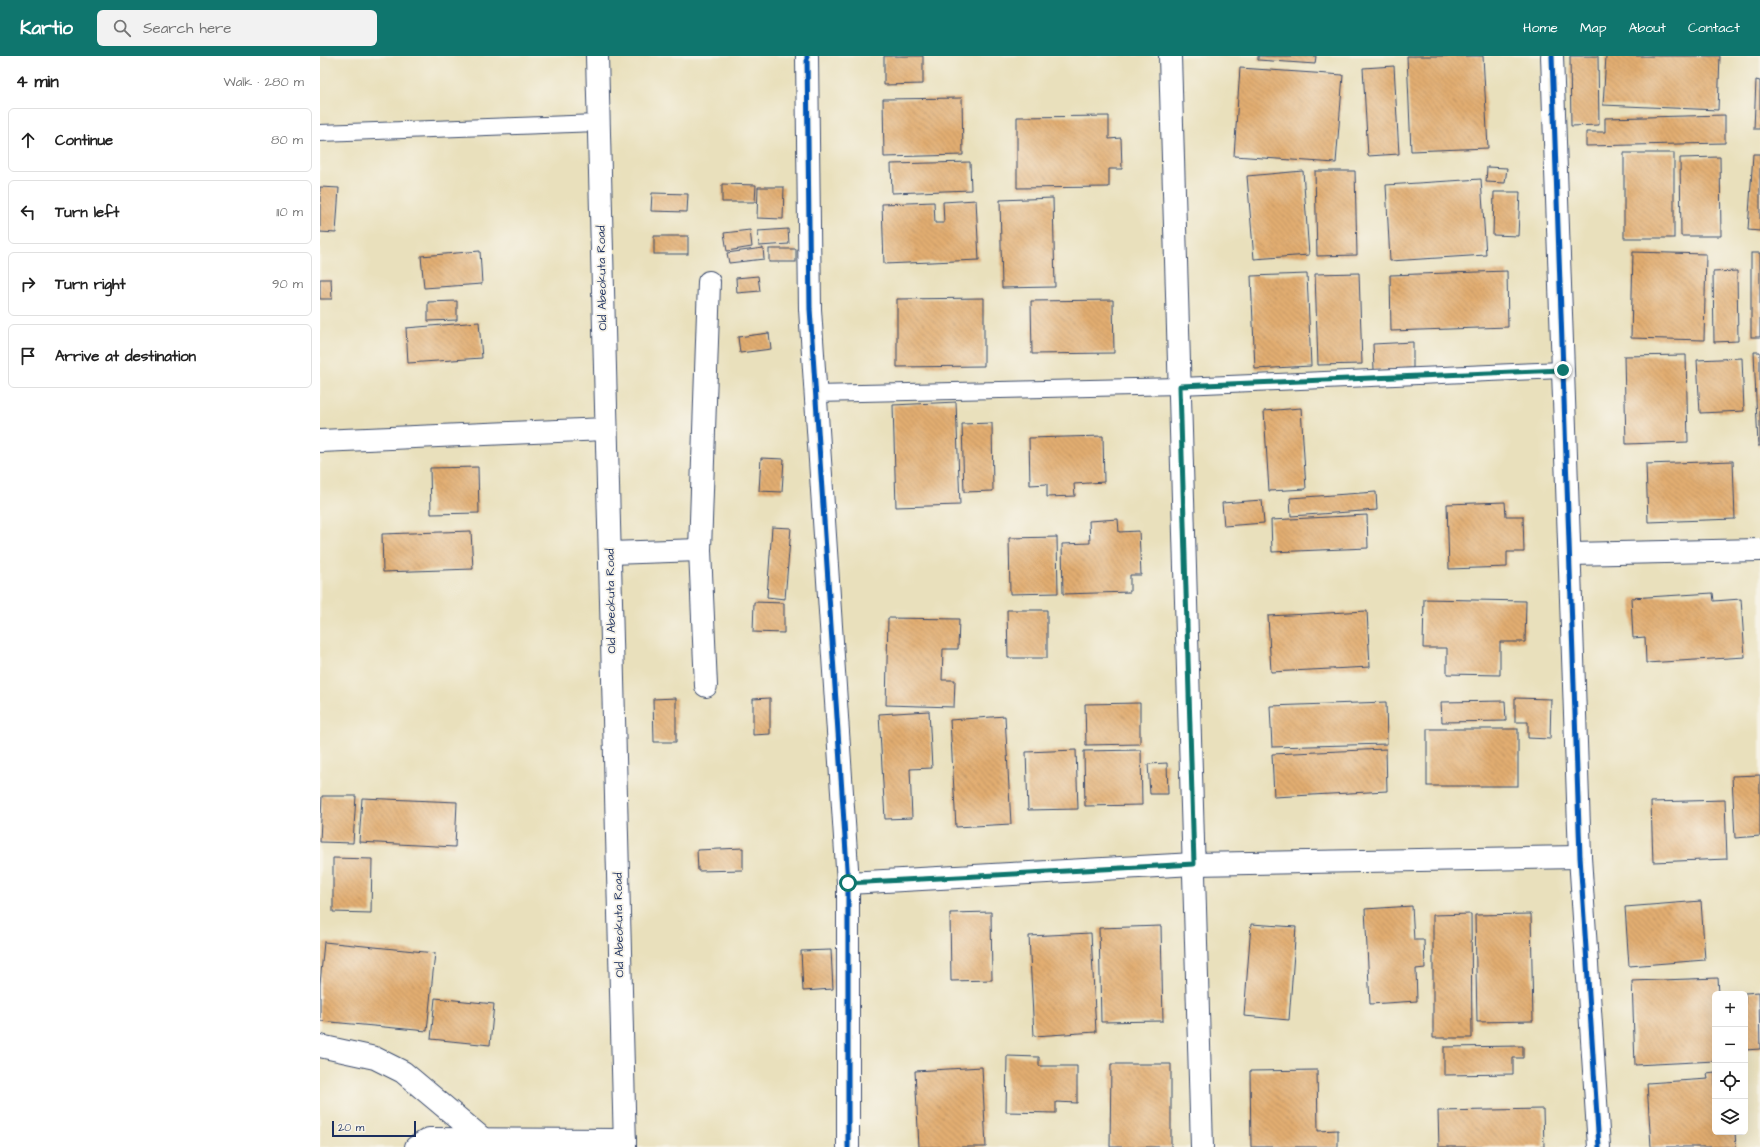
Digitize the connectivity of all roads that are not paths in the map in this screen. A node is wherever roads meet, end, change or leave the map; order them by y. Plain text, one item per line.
1 (597, 56) edge
2 (807, 56) edge
3 (1170, 56) edge
4 (1552, 56) edge
5 (598, 123) junction
6 (320, 133) edge
7 (709, 282) dead end
8 (1563, 370) junction
9 (1180, 386) junction
10 (815, 394) junction
11 (606, 429) junction
12 (320, 441) edge
13 (700, 550) junction
14 (1760, 550) edge
15 (610, 553) junction
16 (1570, 554) junction
17 (706, 686) dead end
18 (1580, 857) junction
19 (1194, 864) junction
20 (848, 883) junction
21 (320, 1046) edge
22 (483, 1139) junction
23 (625, 1143) edge
24 (416, 1147) edge
25 (848, 1147) edge
26 (1202, 1147) edge
27 (1599, 1147) edge

1 - 5 main road, Old Abeokuta Road
2 - 10 main road
3 - 9 main road
4 - 8 main road
5 - 6 lane
5 - 11 main road, Old Abeokuta Road
7 - 13 main road
8 - 9 lane
8 - 16 main road
9 - 10 lane
9 - 19 main road
10 - 20 main road
11 - 12 main road
11 - 15 main road, Old Abeokuta Road
13 - 15 main road
13 - 17 main road
14 - 16 main road
15 - 23 main road, Old Abeokuta Road
16 - 18 main road
18 - 19 main road
18 - 27 main road
19 - 20 main road
19 - 26 main road
20 - 25 main road
21 - 22 main road
22 - 23 main road
22 - 24 main road

